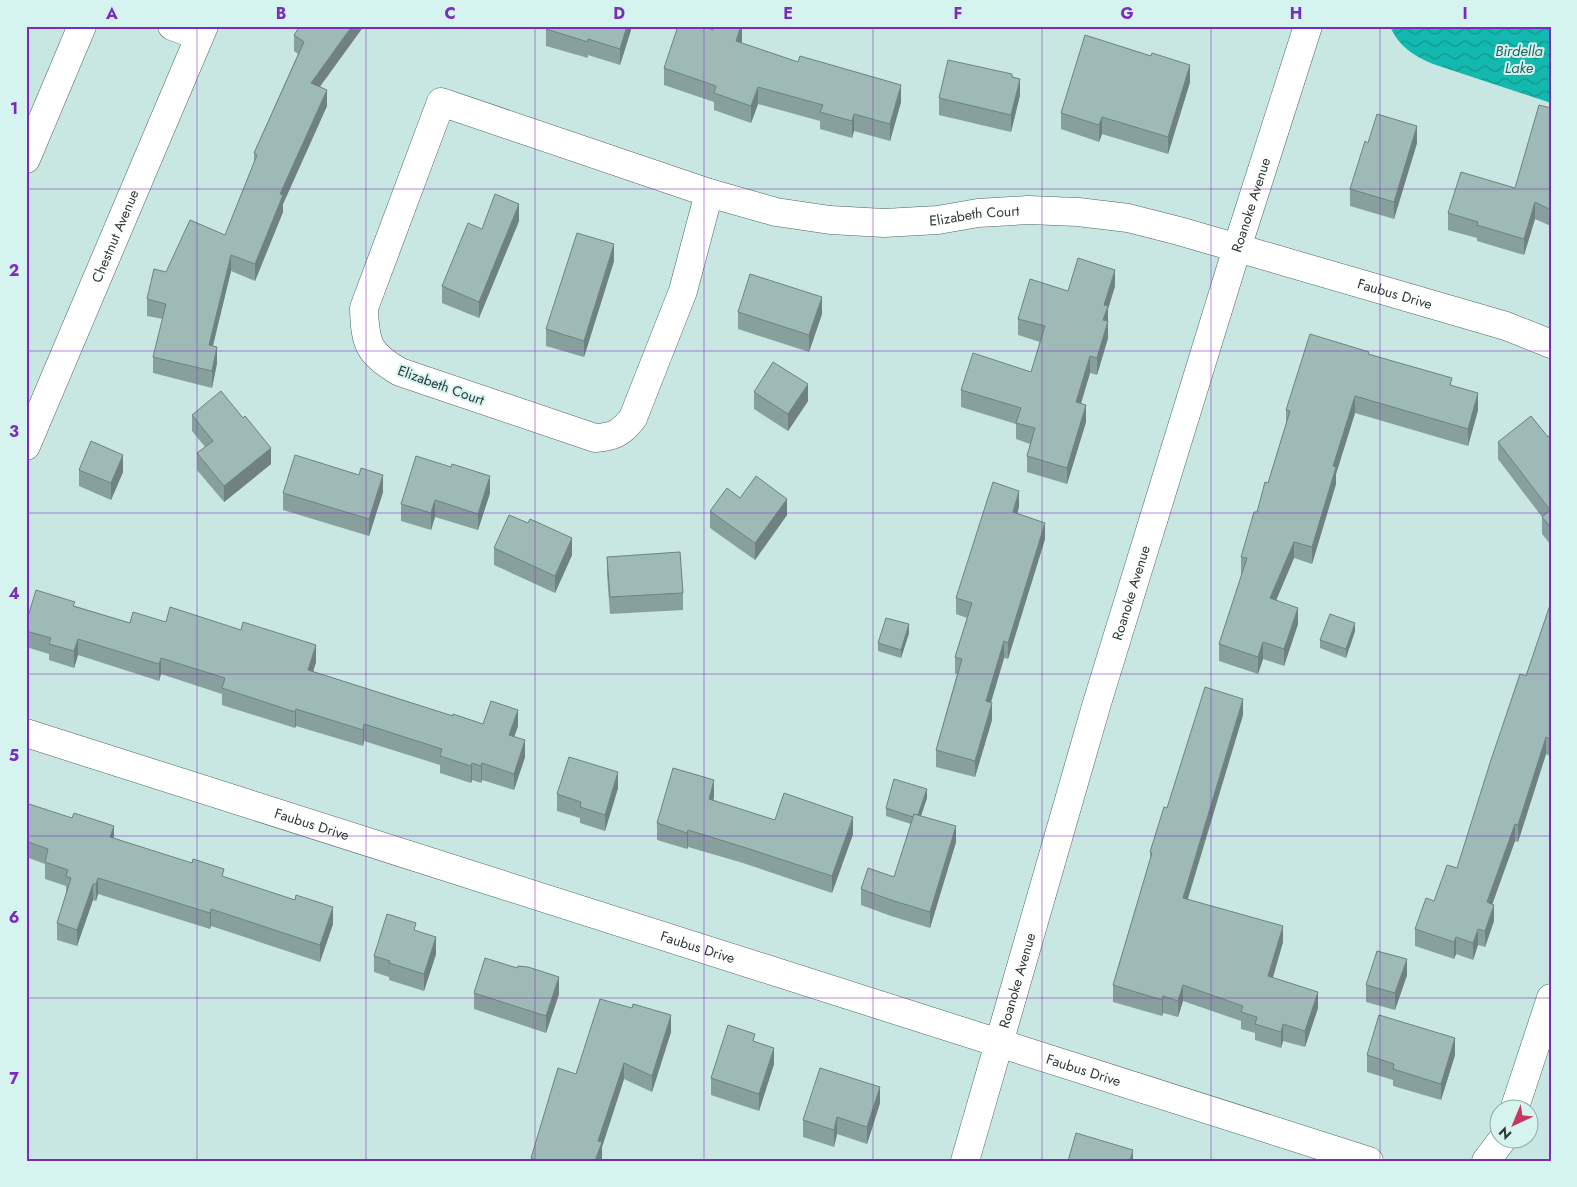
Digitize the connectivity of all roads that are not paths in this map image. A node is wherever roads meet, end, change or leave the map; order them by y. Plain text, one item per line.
1 (82, 26) edge
2 (172, 26) edge
3 (1308, 26) edge
4 (202, 31) edge
5 (26, 160) edge
6 (710, 193) junction
7 (1237, 248) junction
8 (1551, 344) edge
9 (26, 446) edge
10 (26, 733) edge
11 (1551, 998) edge
12 (999, 1042) junction
13 (1517, 1100) edge
14 (1494, 1150) edge
15 (965, 1161) edge
16 (1370, 1161) edge
17 (1486, 1161) edge

1 - 5 street
2 - 4 street
3 - 7 street, Roanoke Avenue
4 - 9 street, Chestnut Avenue
6 - 6 street, Elizabeth Court
6 - 7 street, Elizabeth Court
7 - 8 street, Faubus Drive
7 - 12 street, Roanoke Avenue
10 - 12 street, Faubus Drive
11 - 13 street
12 - 15 street, Roanoke Avenue
12 - 16 street, Faubus Drive
14 - 17 street

